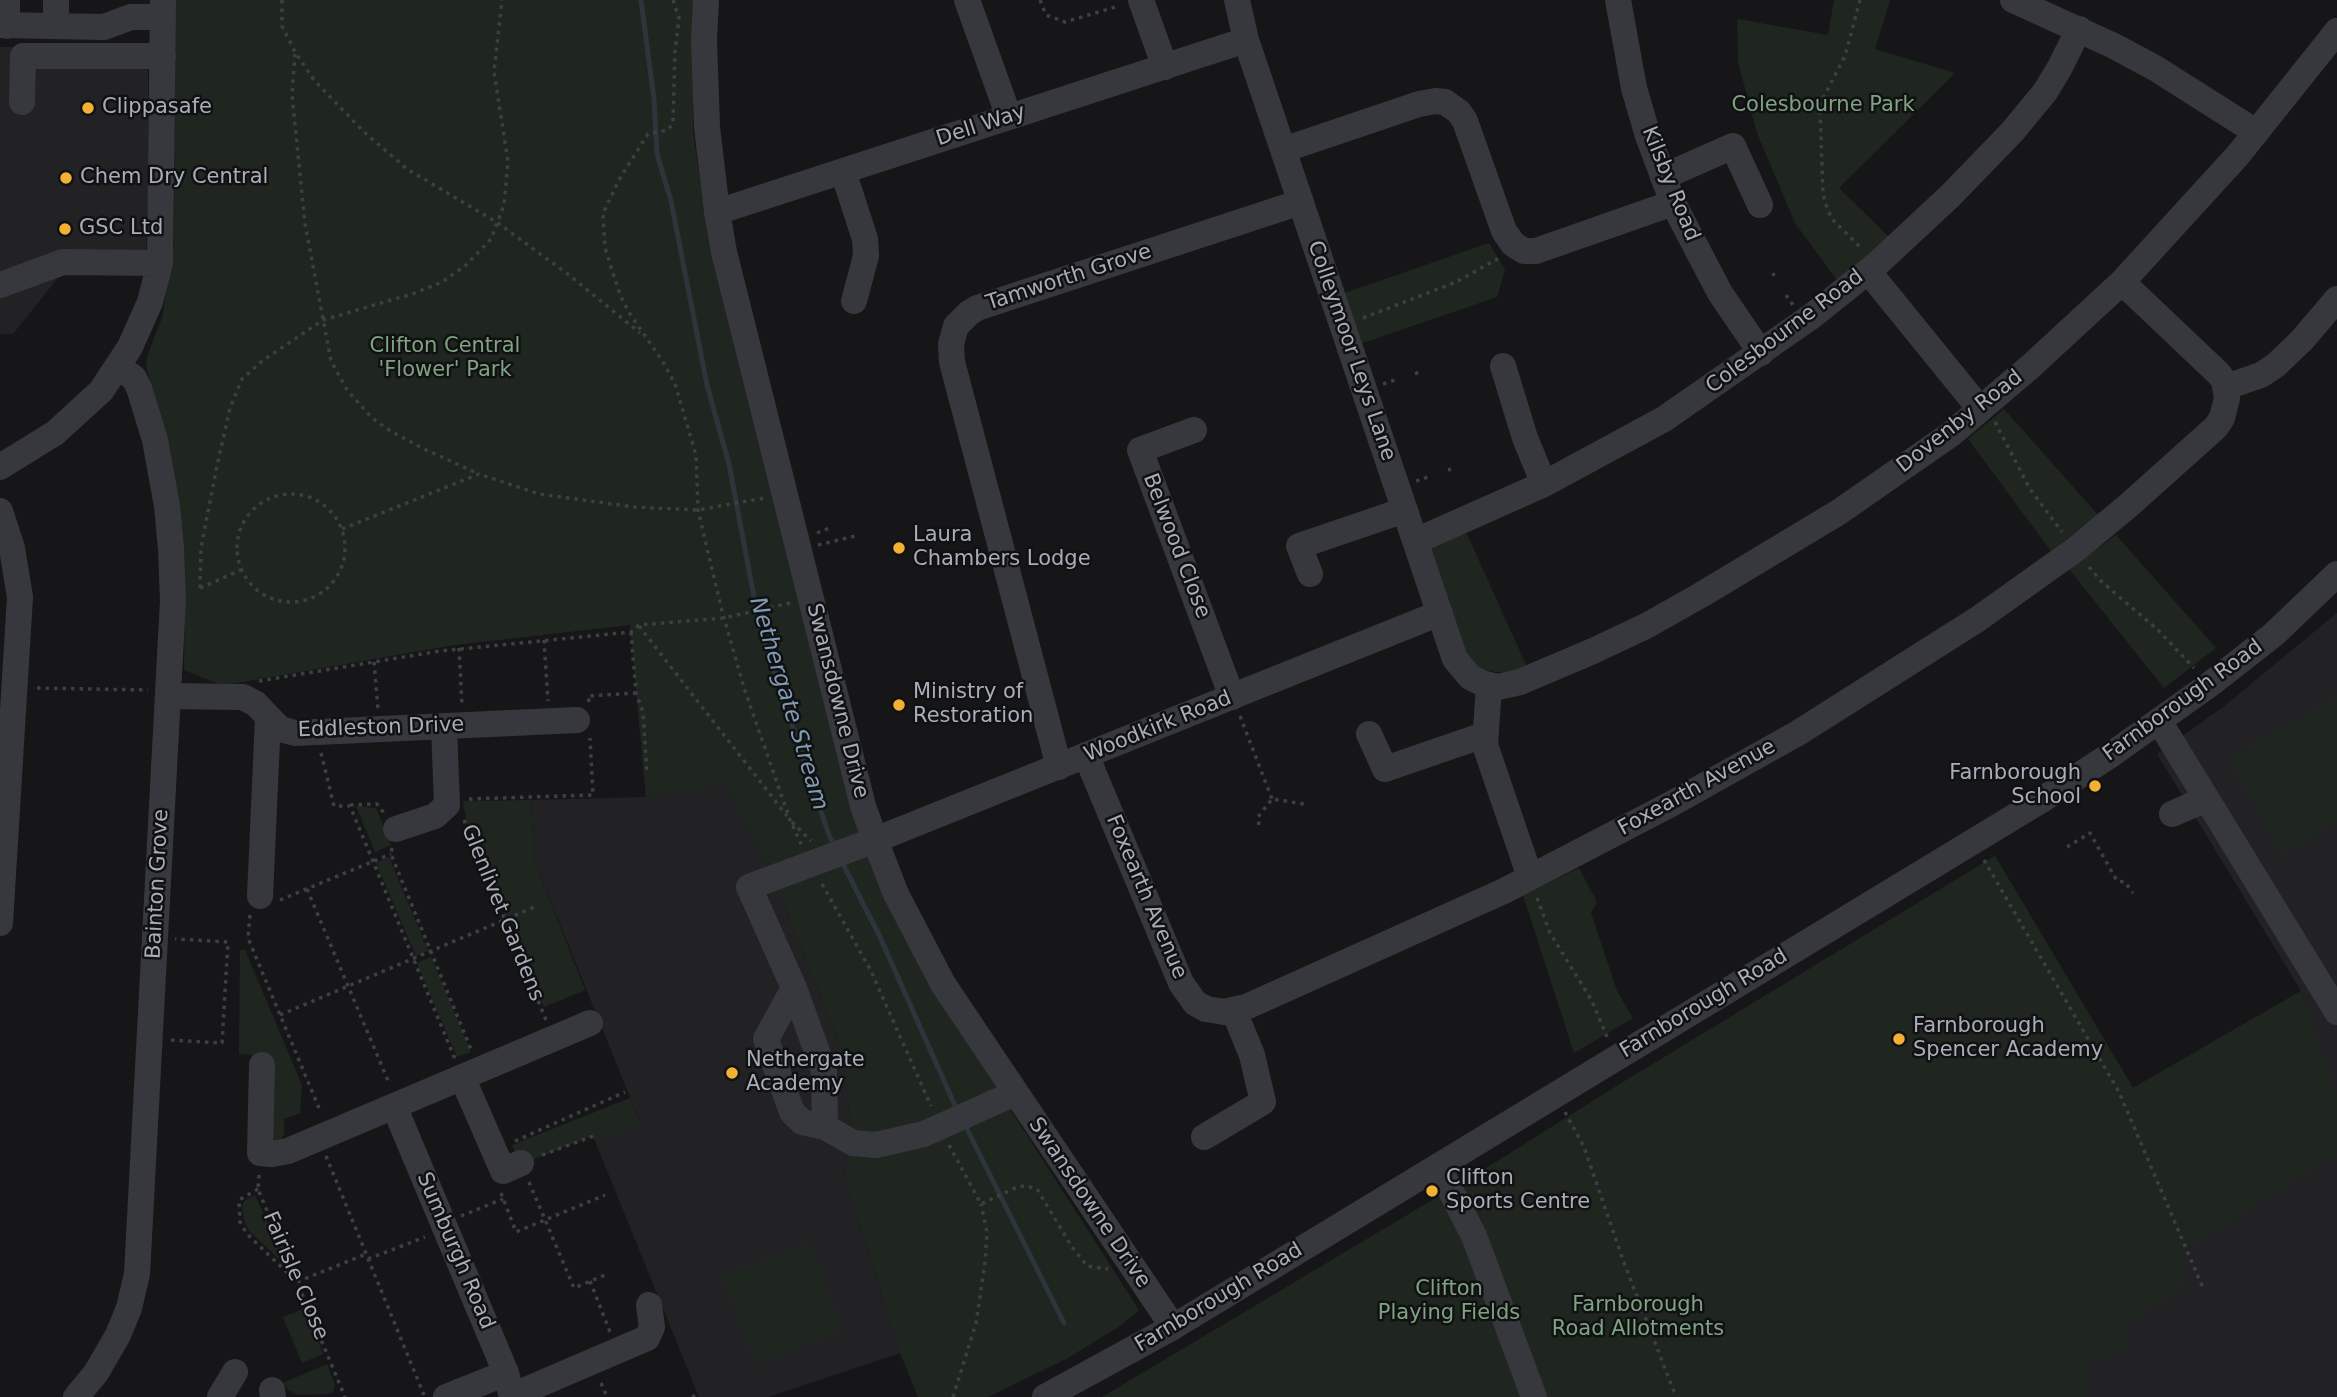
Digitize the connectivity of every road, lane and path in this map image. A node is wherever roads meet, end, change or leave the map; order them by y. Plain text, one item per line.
1 (282, 0) edge
2 (502, 0) edge
3 (673, 0) edge
4 (706, 0) edge
5 (967, 0) edge
6 (1040, 0) edge
7 (1237, 0) edge
8 (1618, 0) edge
9 (1860, 0) edge
10 (2013, 0) edge
11 (1133, 2) edge
12 (163, 9) edge
13 (56, 13) edge
14 (4, 17) edge
15 (2079, 29) junction
16 (2337, 31) edge
17 (1246, 40) junction
18 (295, 52) junction
19 (163, 55) junction
20 (1165, 67) junction
21 (22, 102) dead end
22 (1009, 117) junction
23 (2256, 132) junction
24 (1283, 150) junction
25 (843, 171) junction
26 (1663, 177) junction
27 (1301, 202) junction
28 (1673, 204) junction
29 (1760, 205) dead end
30 (717, 212) junction
31 (498, 223) junction
32 (1513, 244) junction
33 (160, 262) junction
34 (1872, 267) junction
35 (2122, 282) junction
36 (0, 285) edge
37 (2337, 299) edge
38 (854, 301) dead end
39 (323, 320) junction
40 (1343, 326) junction
41 (645, 337) junction
42 (1761, 353) junction
43 (1503, 366) dead end
44 (118, 367) junction
45 (2225, 387) junction
46 (1982, 407) junction
47 (1194, 430) dead end
48 (0, 467) edge
49 (479, 474) junction
50 (1544, 484) junction
51 (744, 502) dead end
52 (698, 510) junction
53 (1405, 510) junction
54 (0, 511) edge
55 (832, 527) dead end
56 (342, 529) junction
57 (859, 535) dead end
58 (2068, 539) dead end
59 (1416, 541) junction
60 (809, 547) junction
61 (2084, 561) dead end
62 (242, 570) junction
63 (1310, 574) dead end
64 (2337, 574) edge
65 (200, 588) junction
66 (10, 597) edge
67 (173, 600) junction
68 (767, 608) dead end
69 (1440, 614) junction
70 (724, 618) junction
71 (639, 625) junction
72 (631, 632) junction
73 (544, 640) junction
74 (459, 648) junction
75 (374, 662) junction
76 (2196, 670) dead end
77 (1489, 686) junction
78 (7, 687) edge
79 (168, 693) junction
80 (636, 693) junction
81 (243, 697) junction
82 (1232, 697) junction
83 (268, 717) junction
84 (572, 717) junction
85 (2159, 721) junction
86 (454, 726) junction
87 (380, 729) junction
88 (316, 732) junction
89 (1369, 734) dead end
90 (1484, 735) junction
91 (1086, 755) junction
92 (1059, 766) junction
93 (647, 774) dead end
94 (453, 798) junction
95 (1272, 799) junction
96 (2206, 799) junction
97 (1304, 804) dead end
98 (350, 806) junction
99 (2172, 814) dead end
100 (790, 820) junction
101 (1259, 825) dead end
102 (396, 829) joint
103 (875, 840) junction
104 (2067, 846) dead end
105 (827, 858) junction
106 (1983, 858) dead end
107 (373, 861) junction
108 (1530, 877) junction
109 (307, 889) junction
110 (2133, 893) dead end
111 (265, 902) junction
112 (537, 906) dead end
113 (505, 919) junction
114 (0, 923) edge
115 (155, 938) junction
116 (430, 951) junction
117 (413, 958) junction
118 (348, 986) junction
119 (794, 988) junction
120 (1234, 1011) junction
121 (2337, 1012) edge
122 (280, 1015) junction
123 (579, 1019) dead end
124 (554, 1038) junction
125 (150, 1039) junction
126 (1608, 1039) dead end
127 (262, 1065) dead end
128 (471, 1074) junction
129 (625, 1092) dead end
130 (1015, 1093) junction
131 (1554, 1096) junction
132 (396, 1105) junction
133 (945, 1126) junction
134 (825, 1128) junction
135 (312, 1134) junction
136 (596, 1135) dead end
137 (1204, 1137) dead end
138 (260, 1153) junction
139 (506, 1162) junction
140 (1438, 1166) junction
141 (258, 1189) junction
142 (605, 1195) dead end
143 (503, 1199) junction
144 (981, 1204) junction
145 (545, 1220) junction
146 (444, 1226) junction
147 (367, 1256) junction
148 (1133, 1268) junction
149 (605, 1275) dead end
150 (590, 1281) junction
151 (297, 1282) junction
152 (2203, 1288) dead end
153 (649, 1305) dead end
154 (1173, 1327) junction
155 (617, 1351) junction
156 (235, 1372) dead end
157 (510, 1388) edge
158 (76, 1397) edge
159 (220, 1397) edge
160 (345, 1397) edge
161 (425, 1397) edge
162 (446, 1397) edge
163 (954, 1397) edge
164 (1045, 1397) edge
165 (1534, 1397) edge
166 (1676, 1397) edge

1 - 18 path
2 - 31 path
3 - 41 path
4 - 30 street, Swansdowne Drive
5 - 22 street
6 - 11 path
7 - 17 street, Colleymoor Leys Lane
8 - 26 street, Kilsby Road
9 - 34 path
10 - 15 street
11 - 20 street
12 - 13 street
12 - 19 street
13 - 14 street
15 - 23 street
15 - 34 street, Colesbourne Road
16 - 23 street, Dovenby Road
17 - 20 street, Dell Way
17 - 24 street, Colleymoor Leys Lane
18 - 31 path
18 - 39 path
19 - 21 street
19 - 33 street
20 - 22 street, Dell Way
22 - 25 street, Dell Way
23 - 35 street, Dovenby Road
24 - 27 street, Colleymoor Leys Lane
24 - 32 street
25 - 30 street, Dell Way
25 - 38 street
26 - 28 street, Kilsby Road
26 - 29 street
27 - 40 street, Colleymoor Leys Lane
27 - 92 street, Tamworth Grove
28 - 32 street
28 - 42 street, Kilsby Road
30 - 60 street, Swansdowne Drive
31 - 39 path
31 - 41 path
32 - 40 path
33 - 36 street
33 - 44 street
34 - 42 street, Colesbourne Road
34 - 46 street
35 - 45 street
35 - 46 street, Dovenby Road
37 - 45 street
39 - 49 path
39 - 65 path
40 - 53 street, Colleymoor Leys Lane
41 - 52 path
42 - 50 street, Colesbourne Road
43 - 50 street
44 - 48 street
44 - 67 street, Bainton Grove
45 - 108 street, Foxearth Avenue
46 - 58 path
46 - 77 street, Dovenby Road
47 - 82 street, Belwood Close
49 - 52 path
49 - 56 path
50 - 59 street, Colesbourne Road
51 - 52 path
52 - 70 path
53 - 59 street, Colleymoor Leys Lane
53 - 63 street
54 - 66 street
55 - 60 path
56 - 62 path
56 - 62 path
57 - 60 path
59 - 69 street, Colleymoor Leys Lane
60 - 103 street, Swansdowne Drive
61 - 76 path
62 - 65 path
64 - 85 street, Farnborough Road
65 - 67 path
66 - 78 street
67 - 79 street, Bainton Grove
68 - 70 path
69 - 77 street, Colleymoor Leys Lane
69 - 82 street, Woodkirk Road
70 - 71 path
70 - 100 path
71 - 72 path
71 - 100 path
72 - 73 path
72 - 80 path
73 - 74 path
73 - 84 path
74 - 75 path
74 - 86 path
75 - 81 path
75 - 87 path
77 - 90 street
78 - 79 path
78 - 114 street
79 - 81 street
79 - 115 street, Bainton Grove
80 - 84 path
80 - 93 path
81 - 83 street, Eddleston Drive
82 - 91 street, Woodkirk Road
82 - 95 path
83 - 88 street, Eddleston Drive
83 - 111 street
84 - 86 street, Eddleston Drive
84 - 94 path
85 - 96 street
85 - 131 street, Farnborough Road
86 - 87 street, Eddleston Drive
86 - 94 street
87 - 88 street, Eddleston Drive
88 - 98 path
89 - 90 street
90 - 108 street
91 - 92 street, Woodkirk Road
91 - 120 street, Foxearth Avenue
92 - 103 street, Woodkirk Road
94 - 102 street
94 - 113 path, Glenlivet Gardens
95 - 97 path
95 - 101 path
96 - 99 street
96 - 121 street
98 - 102 path
98 - 107 path
100 - 105 path
100 - 105 path
103 - 105 street, Woodkirk Road
103 - 130 street, Swansdowne Drive
104 - 110 path
105 - 119 street, Woodkirk Road
105 - 133 path
106 - 152 path
107 - 109 path
107 - 116 path
107 - 117 path
108 - 120 street, Foxearth Avenue
108 - 126 path
109 - 111 path
109 - 118 path
111 - 122 path
112 - 113 path
113 - 116 path
113 - 124 path, Glenlivet Gardens
115 - 125 street, Bainton Grove
115 - 125 path
116 - 117 path
116 - 128 path
117 - 118 path
117 - 128 path
118 - 122 path
118 - 132 path
119 - 134 street
119 - 134 street
120 - 137 street
122 - 135 path
123 - 124 street
124 - 128 street
125 - 158 street, Bainton Grove
127 - 138 street
128 - 132 street
128 - 139 street
129 - 139 path
130 - 133 street
130 - 148 street, Swansdowne Drive
131 - 140 street, Farnborough Road
131 - 166 path
132 - 135 street
132 - 146 street, Sumburgh Road
133 - 134 street
133 - 144 path
135 - 138 street
135 - 147 path
136 - 139 path
138 - 141 path, Fairisle Close
139 - 143 path
139 - 145 path
140 - 154 street, Farnborough Road
140 - 165 street
141 - 151 path, Fairisle Close
141 - 151 path
142 - 145 path
143 - 145 path
143 - 146 path
144 - 148 path
144 - 163 path
145 - 150 path
146 - 147 path
146 - 157 street, Sumburgh Road
147 - 151 path
147 - 161 path
148 - 154 street, Swansdowne Drive
149 - 150 path
150 - 155 path
151 - 160 path, Fairisle Close
153 - 155 street
154 - 164 street, Farnborough Road
155 - 157 street
156 - 159 street
157 - 162 street

